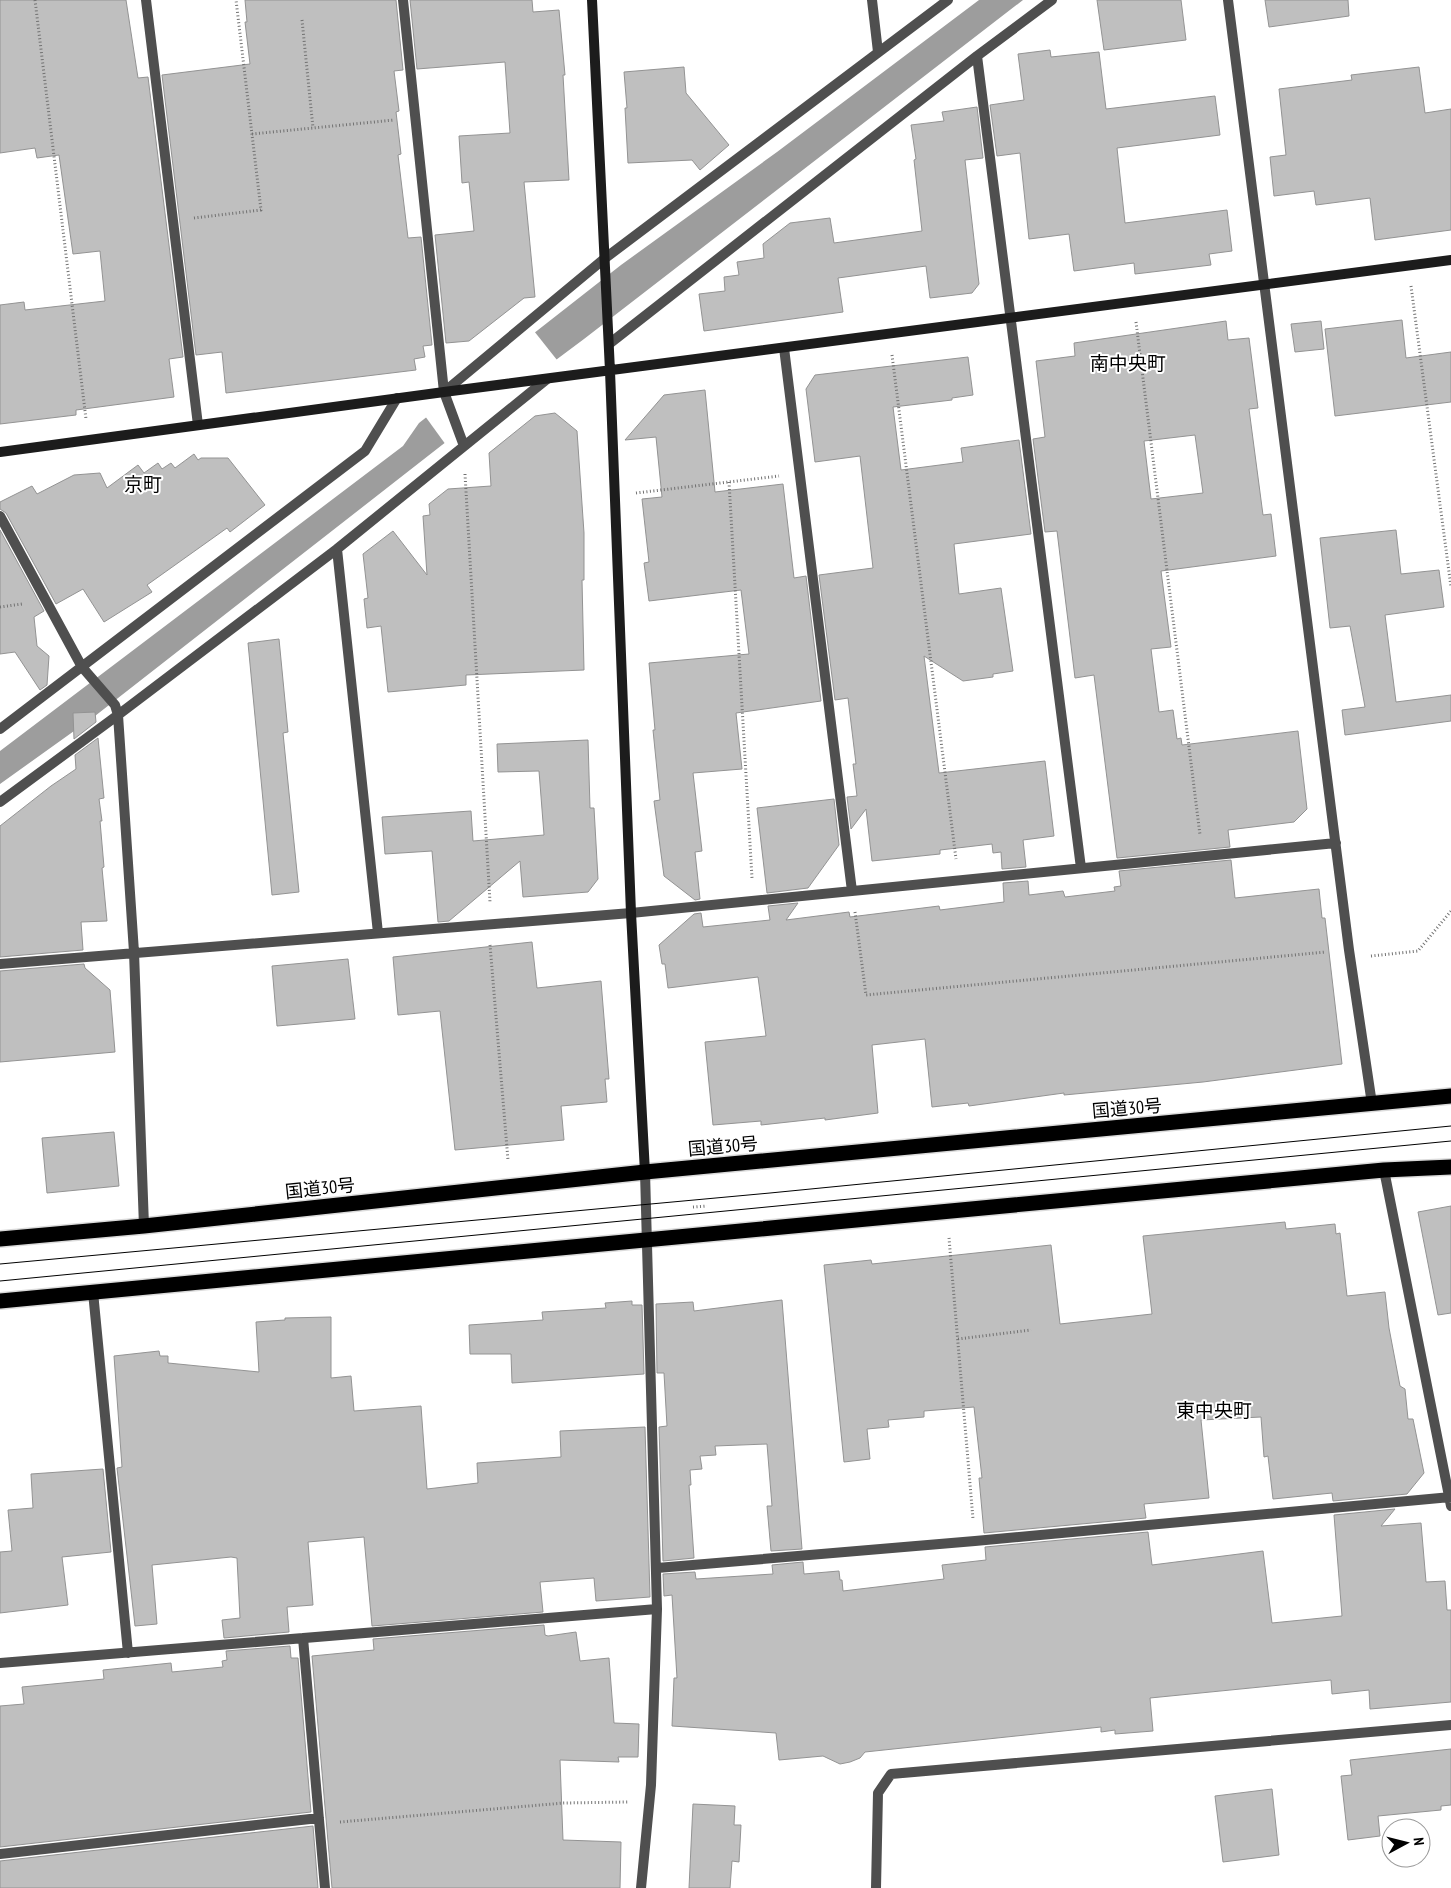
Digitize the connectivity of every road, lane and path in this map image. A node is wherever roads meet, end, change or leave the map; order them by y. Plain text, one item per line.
1 (35, 0) edge
2 (146, 0) edge
3 (236, 0) edge
4 (403, 0) edge
5 (592, 0) edge
6 (872, 0) edge
7 (948, 0) edge
8 (1052, 0) edge
9 (1228, 0) edge
10 (302, 20) dead end
11 (878, 52) junction
12 (977, 56) junction
13 (415, 118) junction
14 (313, 128) junction
15 (252, 134) junction
16 (173, 221) junction
17 (1451, 260) edge
18 (604, 264) junction
19 (1409, 266) junction
20 (1263, 285) junction
21 (1133, 302) junction
22 (1011, 318) junction
23 (889, 334) junction
24 (609, 344) junction
25 (784, 348) junction
26 (610, 371) junction
27 (547, 379) junction
28 (446, 396) junction
29 (397, 398) junction
30 (198, 425) junction
31 (88, 440) junction
32 (464, 446) junction
33 (0, 452) edge
34 (800, 474) junction
35 (729, 482) junction
36 (633, 493) dead end
37 (0, 516) edge
38 (337, 549) junction
39 (1451, 587) edge
40 (82, 667) junction
41 (117, 710) junction
42 (0, 729) edge
43 (0, 802) edge
44 (1336, 843) junction
45 (1203, 856) junction
46 (1081, 868) junction
47 (959, 880) junction
48 (852, 891) junction
49 (754, 901) junction
50 (1451, 911) edge
51 (631, 913) junction
52 (489, 925) junction
53 (378, 934) junction
54 (134, 952) junction
55 (1350, 954) junction
56 (0, 964) edge
57 (1451, 1096) edge
58 (1372, 1104) junction
59 (508, 1160) dead end
60 (1451, 1167) edge
61 (1384, 1170) junction
62 (645, 1172) junction
63 (707, 1206) dead end
64 (693, 1207) dead end
65 (144, 1226) junction
66 (948, 1238) dead end
67 (0, 1239) edge
68 (646, 1240) junction
69 (93, 1292) junction
70 (0, 1301) edge
71 (1032, 1330) dead end
72 (958, 1339) junction
73 (1450, 1500) edge
74 (975, 1542) junction
75 (657, 1568) junction
76 (657, 1609) junction
77 (303, 1638) junction
78 (128, 1653) junction
79 (0, 1663) edge
80 (1451, 1725) edge
81 (649, 1803) junction
82 (319, 1821) junction
83 (0, 1854) edge
84 (325, 1888) edge
85 (641, 1888) edge
86 (876, 1888) edge

1 - 31 path
2 - 16 street
3 - 15 path
4 - 13 street
5 - 18 street
6 - 11 street
7 - 11 street
8 - 12 street
9 - 20 street
10 - 14 path
11 - 18 street
12 - 22 street
12 - 24 street
13 - 14 path
13 - 28 street
14 - 15 path
15 - 16 path
16 - 30 street
17 - 19 street
18 - 24 street
18 - 28 street
19 - 20 street
19 - 39 path
20 - 21 street
20 - 44 street
21 - 22 street
21 - 45 path
22 - 23 street
22 - 46 street
23 - 25 street
23 - 47 path
24 - 26 street
25 - 26 street
25 - 34 street
26 - 27 street
26 - 51 street
27 - 28 street
27 - 32 street
28 - 29 street
28 - 32 street
29 - 30 street
29 - 40 street
30 - 31 street
31 - 33 street
32 - 38 street
32 - 52 path
34 - 35 path
34 - 48 street
35 - 36 path
35 - 49 path
37 - 40 street
38 - 41 street
38 - 53 street
40 - 41 street
40 - 42 street
41 - 43 street
41 - 54 street
44 - 45 street
44 - 55 street
45 - 46 street
46 - 47 street
47 - 48 street
48 - 49 street
48 - 55 path
49 - 51 street
50 - 55 path
51 - 52 street
51 - 62 street
52 - 53 street
52 - 59 path
53 - 54 street
54 - 56 street
54 - 65 street
55 - 58 street
57 - 58 highway, 国道30号
58 - 62 highway, 国道30号
60 - 61 highway
61 - 68 highway
61 - 73 street
62 - 65 highway, 国道30号
62 - 68 street
63 - 64 path
65 - 67 highway, 国道30号
66 - 72 path
68 - 69 highway
68 - 75 street
69 - 70 highway
69 - 78 street
71 - 72 path
72 - 74 path
73 - 74 street
74 - 75 street
75 - 76 street
76 - 77 street
76 - 81 street
77 - 78 street
77 - 82 street
78 - 79 street
80 - 86 street
81 - 82 path
81 - 85 street
82 - 83 street
82 - 84 street

